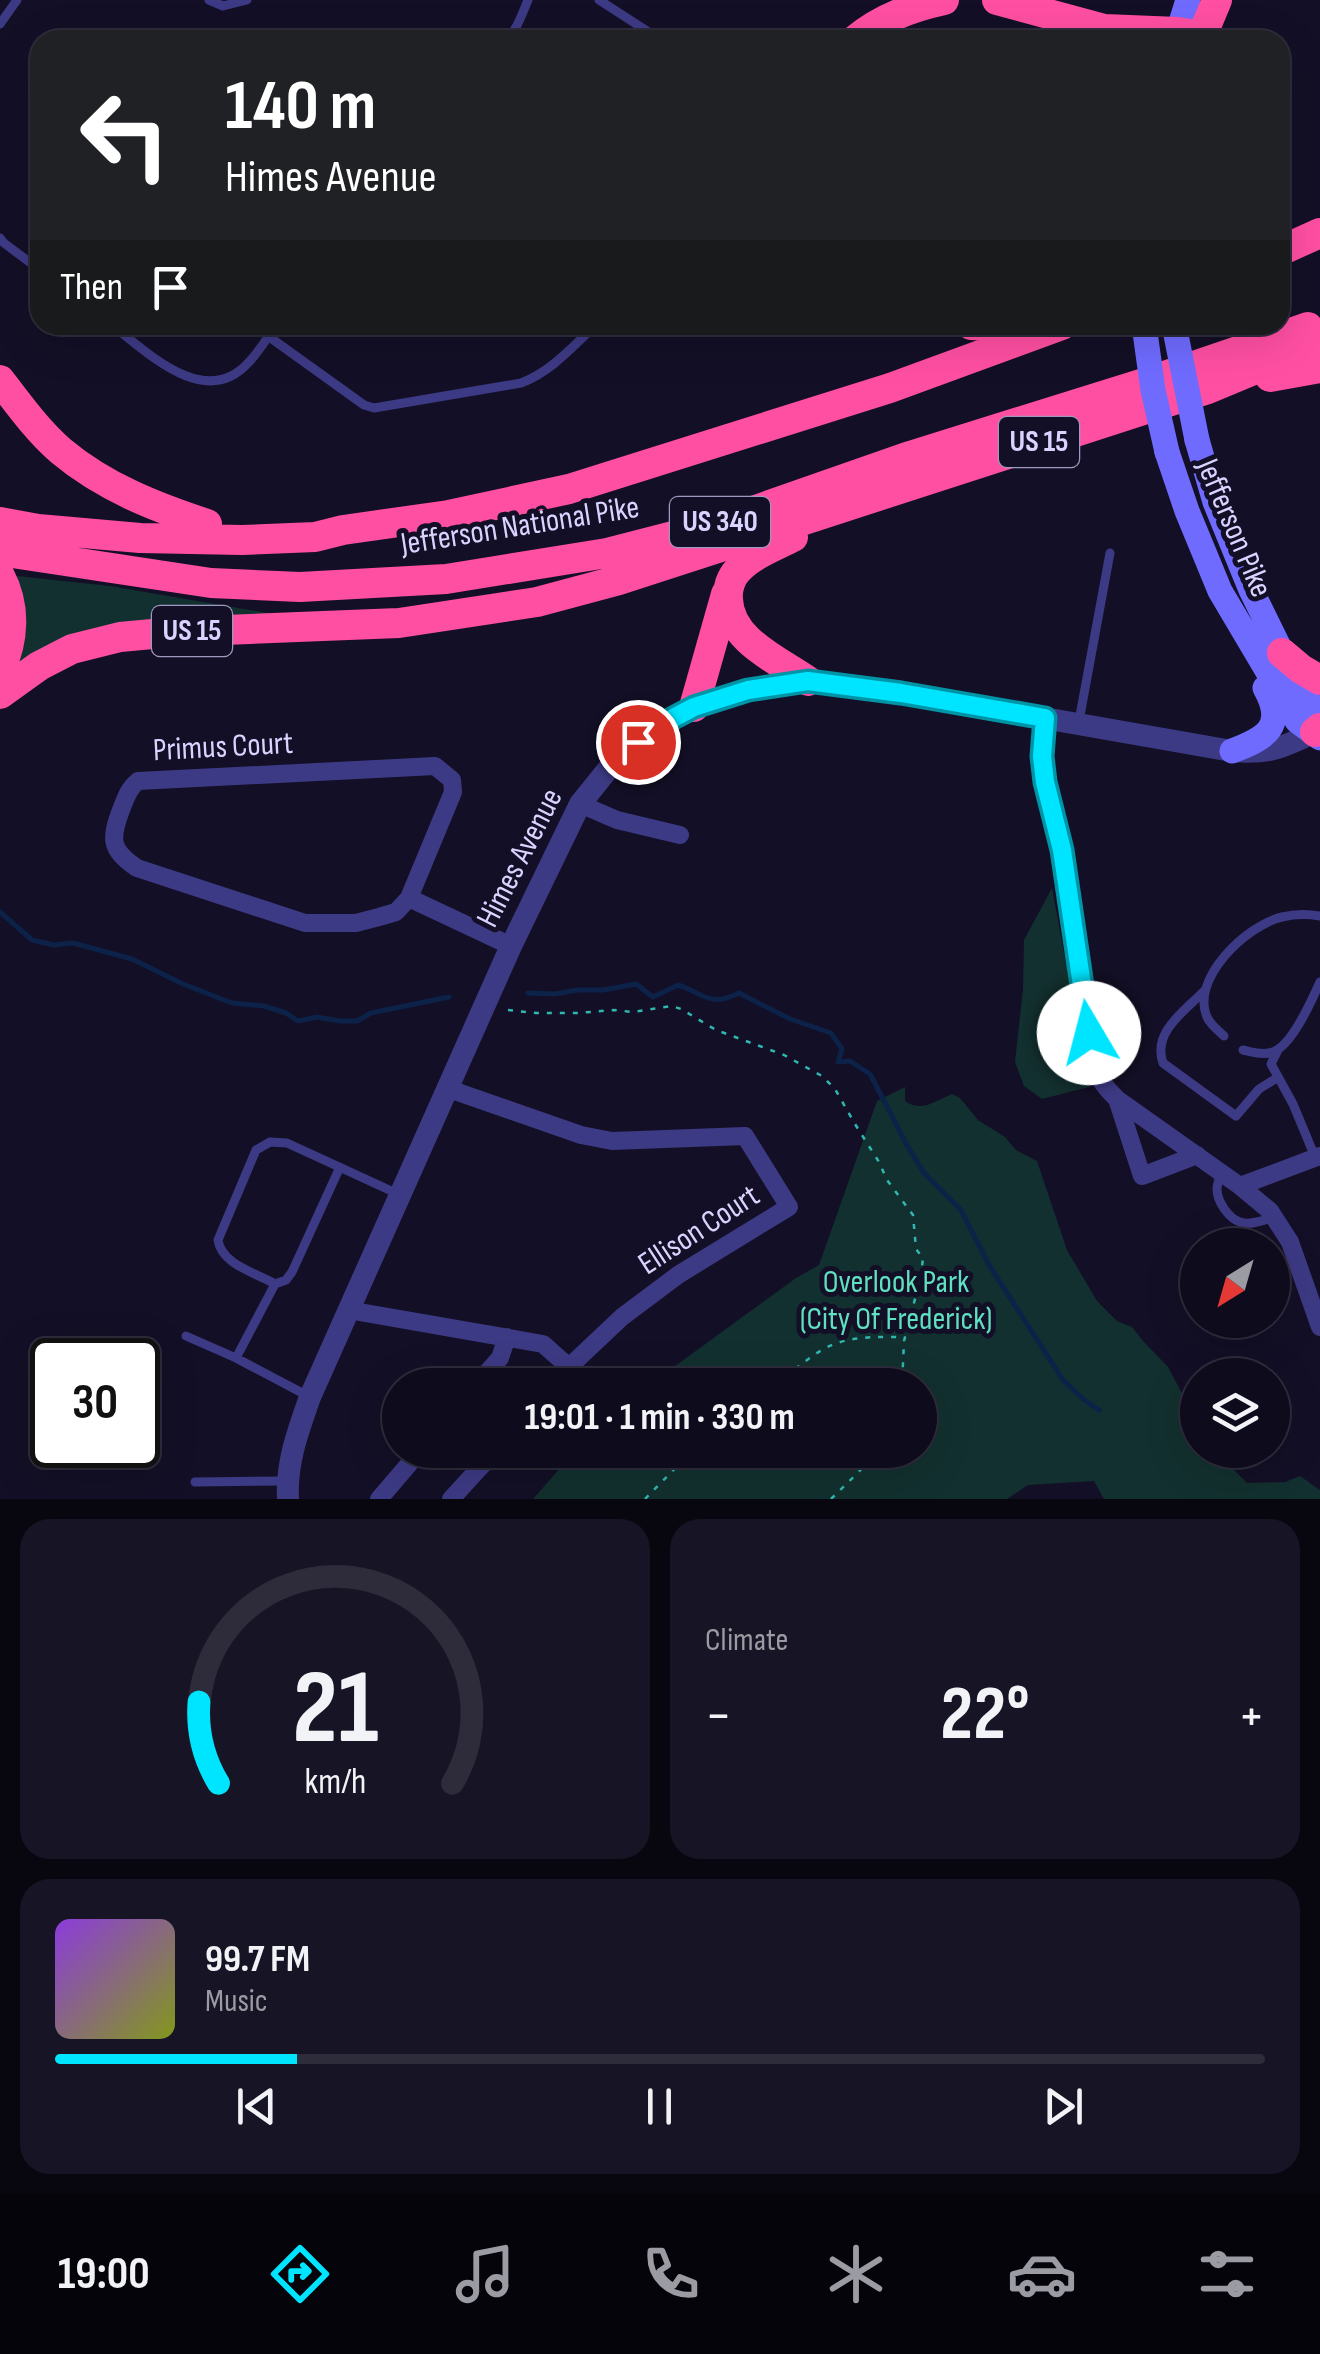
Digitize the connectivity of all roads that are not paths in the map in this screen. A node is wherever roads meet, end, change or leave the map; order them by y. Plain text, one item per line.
1 (18, 0) edge
2 (209, 0) edge
3 (246, 0) edge
4 (528, 0) edge
5 (599, 0) edge
6 (944, 0) edge
7 (997, 0) edge
8 (1188, 0) edge
9 (1216, 0) edge
10 (0, 24) edge
11 (514, 30) edge
12 (646, 30) edge
13 (867, 30) edge
14 (1097, 30) edge
15 (1179, 30) edge
16 (1204, 30) edge
17 (1320, 236) edge
18 (0, 238) edge
19 (1290, 248) edge
20 (30, 262) edge
21 (1320, 323) edge
22 (1290, 333) edge
23 (126, 335) edge
24 (585, 335) edge
25 (1035, 335) edge
26 (1146, 335) edge
27 (1176, 335) edge
28 (1285, 335) edge
29 (268, 336) joint
30 (1320, 342) edge
31 (1320, 368) edge
32 (0, 380) edge
33 (1208, 388) junction
34 (870, 496) junction
35 (0, 508) edge
36 (0, 522) edge
37 (208, 524) junction
38 (343, 530) junction
39 (0, 551) edge
40 (1110, 553) dead end
41 (96, 567) junction
42 (0, 576) edge
43 (728, 589) junction
44 (1220, 591) junction
45 (399, 623) junction
46 (1282, 653) junction
47 (0, 670) edge
48 (1320, 680) edge
49 (808, 681) junction
50 (0, 694) edge
51 (694, 707) junction
52 (1045, 718) junction
53 (1078, 724) junction
54 (1318, 733) edge
55 (1232, 751) junction
56 (580, 804) junction
57 (680, 835) dead end
58 (409, 898) junction
59 (1320, 915) edge
60 (512, 946) junction
61 (1320, 982) edge
62 (1204, 991) junction
63 (1224, 1036) dead end
64 (1243, 1050) dead end
65 (1278, 1050) junction
66 (1278, 1078) junction
67 (449, 1089) junction
68 (1117, 1099) junction
69 (1197, 1156) junction
70 (1318, 1156) edge
71 (340, 1167) junction
72 (1221, 1172) junction
73 (1240, 1186) junction
74 (400, 1196) junction
75 (1270, 1211) junction
76 (1320, 1257) edge
77 (1299, 1264) junction
78 (275, 1284) junction
79 (348, 1310) junction
80 (1319, 1317) edge
81 (186, 1336) dead end
82 (507, 1337) junction
83 (236, 1358) junction
84 (570, 1367) joint
85 (491, 1368) edge
86 (310, 1397) junction
87 (406, 1468) edge
88 (479, 1468) edge
89 (194, 1482) dead end
90 (287, 1490) edge
91 (379, 1499) edge
92 (451, 1499) edge

1 - 10 lane
2 - 3 lane
4 - 11 lane
5 - 12 lane
6 - 13 highway
7 - 14 highway
8 - 15 main road
9 - 16 highway
17 - 19 highway
18 - 20 lane
21 - 22 highway, Jefferson National Pike / US 340
23 - 29 lane
24 - 29 lane
25 - 38 highway, Jefferson National Pike
26 - 44 main road, Jefferson Pike, bridge
27 - 46 main road, Jefferson Pike, bridge
28 - 41 highway, Jefferson National Pike / US 340
30 - 33 highway, US 15
31 - 33 highway
32 - 37 highway
33 - 34 highway, US 15
34 - 43 highway
34 - 45 highway, US 15
35 - 37 highway
36 - 38 highway, Jefferson National Pike
37 - 38 highway
39 - 41 highway, Jefferson National Pike / US 340
40 - 53 lane
41 - 45 highway
42 - 47 highway
43 - 49 highway
43 - 51 highway
44 - 54 main road, Jefferson Pike
44 - 55 main road
45 - 50 highway, US 15
46 - 48 highway
46 - 54 main road, Jefferson Pike
49 - 51 street, Himes Avenue
49 - 52 street, Himes Avenue
51 - 56 street, Himes Avenue
52 - 53 street, Himes Avenue
52 - 68 street
53 - 55 street, Himes Avenue
54 - 55 street, Himes Avenue
56 - 57 street
56 - 60 street, Himes Avenue
58 - 58 street, Primus Court
58 - 60 street
59 - 62 lane
60 - 67 street, Himes Avenue
61 - 65 lane
62 - 63 lane
62 - 66 lane
64 - 65 lane
65 - 66 lane
66 - 70 lane
67 - 74 street, Himes Avenue
67 - 84 street, Ellison Court
68 - 69 street
68 - 69 street
69 - 72 street
70 - 73 street
71 - 74 lane
71 - 78 lane
71 - 78 lane
72 - 73 street
72 - 75 lane
73 - 75 street
74 - 79 street, Himes Avenue
75 - 77 street
76 - 77 street
77 - 80 street
78 - 83 lane
79 - 82 street
79 - 86 street, Himes Avenue
81 - 83 lane
82 - 84 street
82 - 85 street
83 - 86 lane
86 - 90 street, Himes Avenue
87 - 91 street
88 - 92 street
89 - 90 lane

